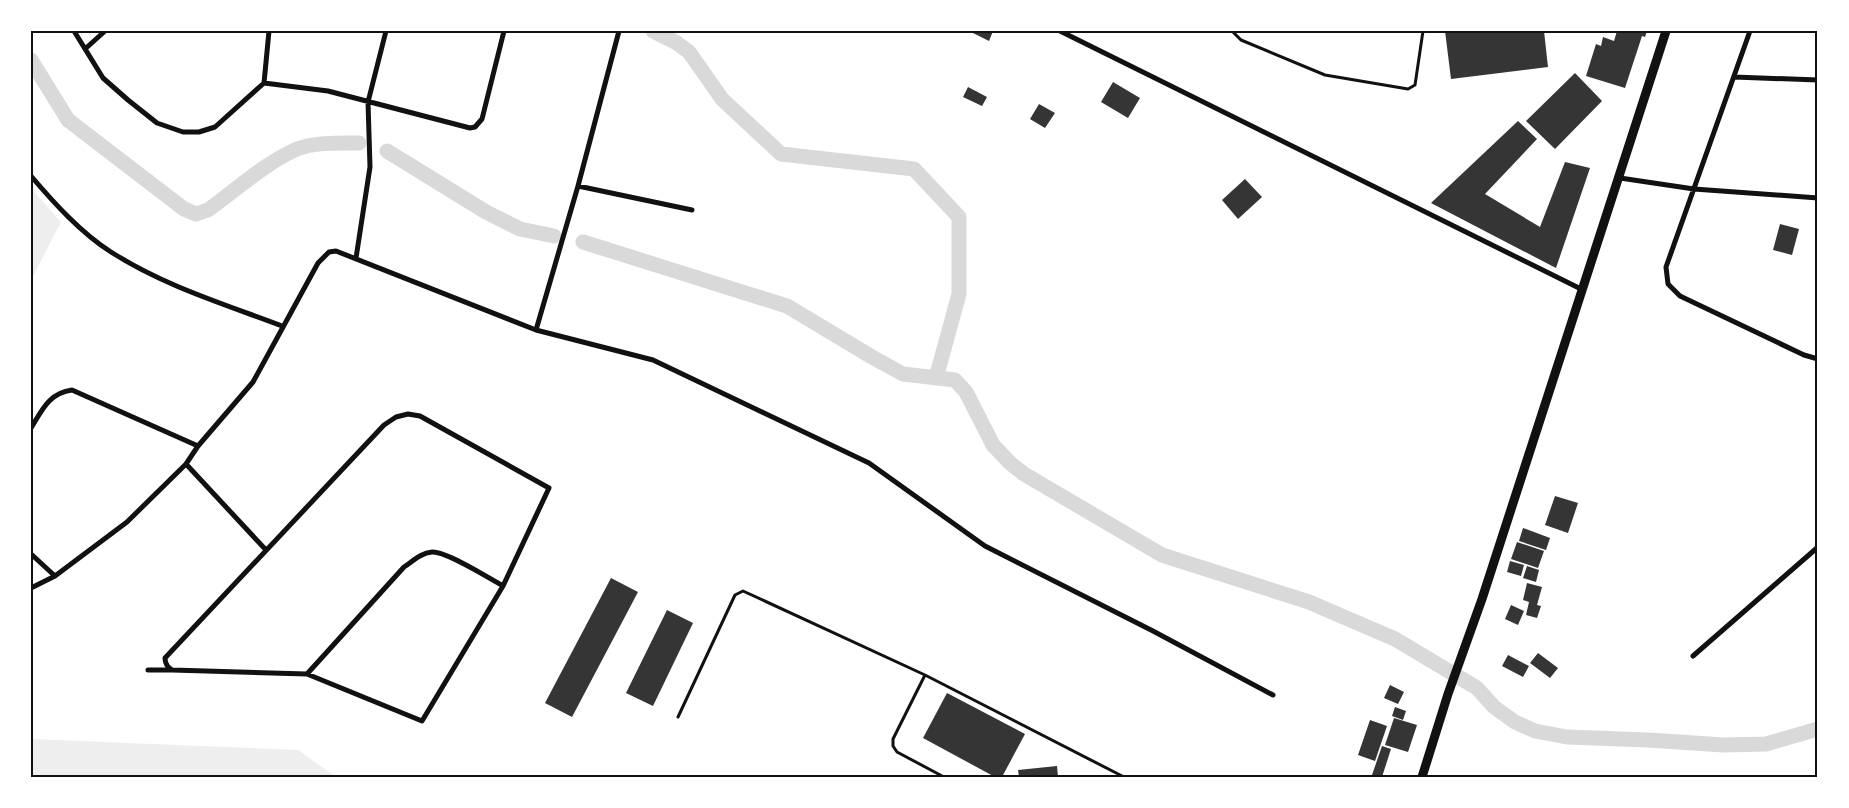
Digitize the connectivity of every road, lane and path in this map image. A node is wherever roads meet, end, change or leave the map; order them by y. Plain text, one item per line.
1 (74, 31) edge
2 (106, 31) edge
3 (269, 31) edge
4 (386, 31) edge
5 (504, 31) edge
6 (619, 31) edge
7 (1060, 31) edge
8 (1232, 31) edge
9 (1423, 31) edge
10 (1666, 31) edge
11 (1750, 31) edge
12 (85, 49) junction
13 (1734, 77) junction
14 (1818, 80) edge
15 (264, 83) junction
16 (368, 102) junction
17 (31, 176) edge
18 (1620, 178) junction
19 (578, 186) junction
20 (1694, 190) junction
21 (1818, 198) edge
22 (692, 210) dead end
23 (356, 258) junction
24 (1583, 290) junction
25 (282, 326) junction
26 (536, 330) junction
27 (1818, 359) edge
28 (31, 428) edge
29 (198, 446) junction
30 (186, 464) junction
31 (1818, 547) edge
32 (266, 550) junction
33 (31, 554) edge
34 (55, 576) junction
35 (503, 586) junction
36 (31, 588) edge
37 (1693, 656) dead end
38 (148, 670) dead end
39 (172, 670) junction
40 (307, 674) junction
41 (925, 675) junction
42 (1273, 695) dead end
43 (678, 718) dead end
44 (944, 777) edge
45 (1124, 777) edge
46 (1422, 777) edge

1 - 12 street
2 - 12 street
3 - 15 street
4 - 16 street
5 - 16 street
6 - 19 street
7 - 24 street
8 - 9 lane
10 - 18 main road
11 - 13 street
12 - 15 street
13 - 14 street
13 - 20 street
15 - 16 street
16 - 23 street
17 - 25 street
18 - 20 street
18 - 24 main road
19 - 22 street
19 - 26 street
20 - 21 street
20 - 27 street
23 - 25 street
23 - 26 street
24 - 46 main road
25 - 29 street
26 - 42 street
28 - 29 street
29 - 30 street
30 - 32 street
30 - 34 street
31 - 37 street
32 - 35 street
32 - 39 street
33 - 34 street
34 - 36 street
35 - 40 street
35 - 40 street
38 - 39 street
39 - 40 street
41 - 43 lane
41 - 44 lane
41 - 45 lane

